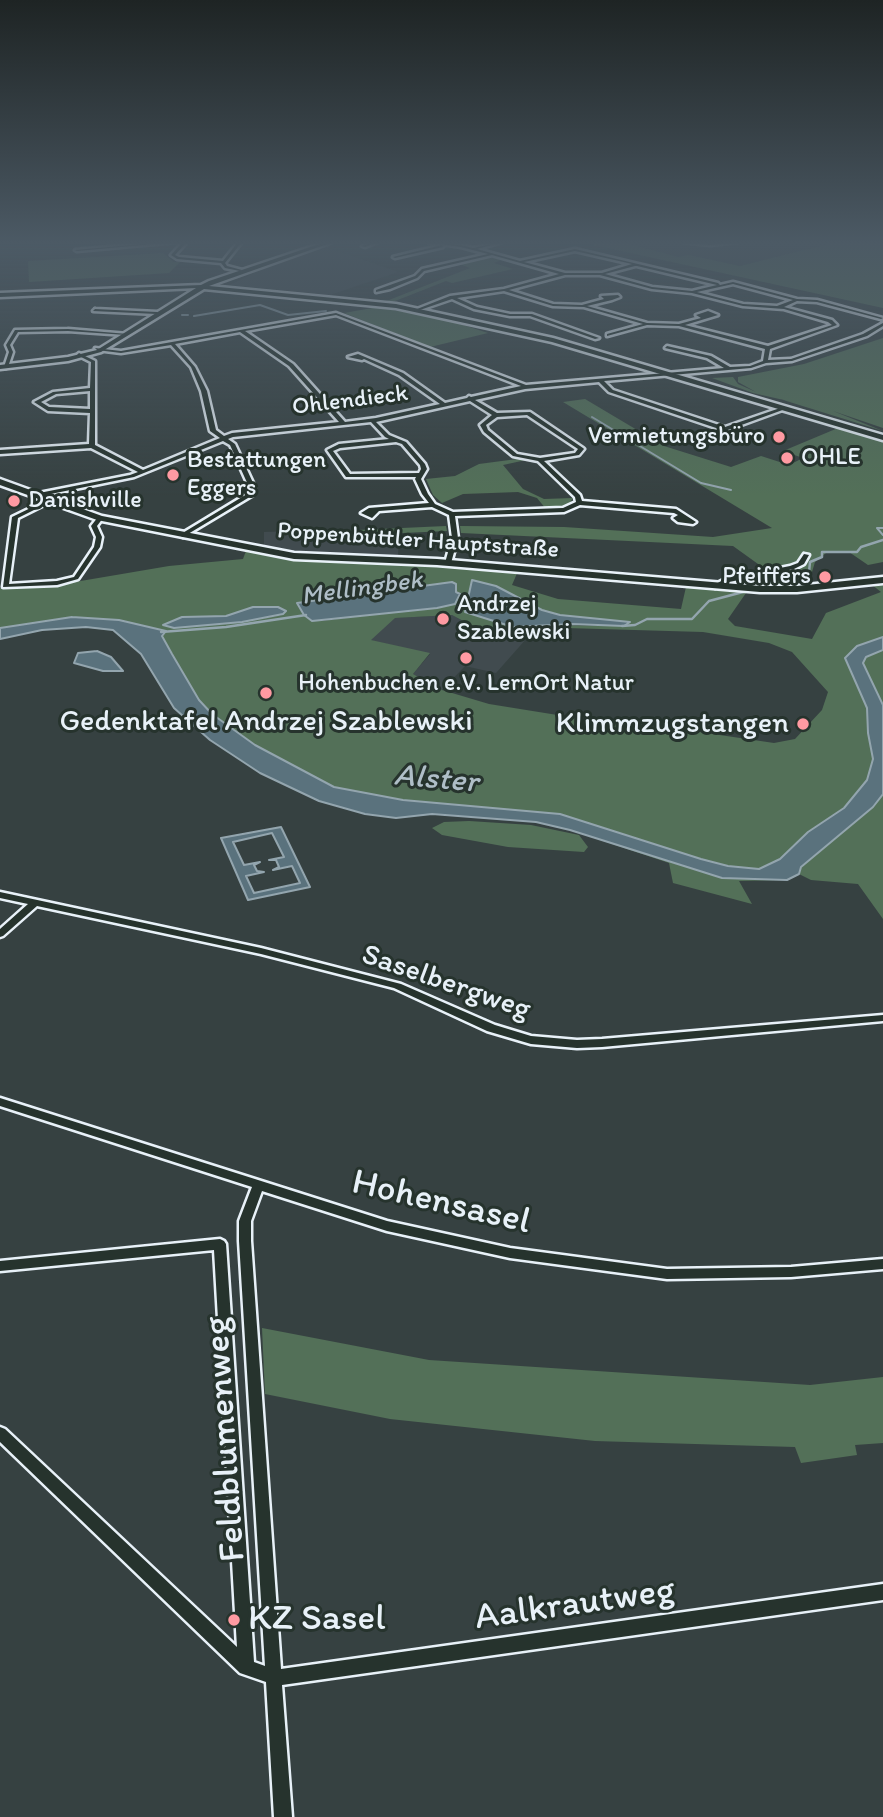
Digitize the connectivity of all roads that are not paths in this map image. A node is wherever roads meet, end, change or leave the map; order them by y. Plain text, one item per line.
1 (137, 327) edge
2 (259, 327) edge
3 (369, 327) edge
4 (499, 327) edge
5 (569, 327) edge
6 (637, 327) edge
7 (685, 327) edge
8 (830, 327) edge
9 (875, 327) edge
10 (240, 330) junction
11 (126, 334) junction
12 (609, 335) dead end
13 (597, 338) dead end
14 (173, 343) junction
15 (667, 347) dead end
16 (768, 348) junction
17 (100, 349) junction
18 (82, 355) junction
19 (362, 359) dead end
20 (765, 362) junction
21 (3, 367) edge
22 (729, 369) junction
23 (676, 375) junction
24 (600, 380) junction
25 (525, 387) junction
26 (92, 389) junction
27 (468, 398) junction
28 (443, 404) junction
29 (785, 408) junction
30 (91, 411) junction
31 (496, 415) junction
32 (373, 421) junction
33 (345, 424) junction
34 (223, 437) junction
35 (883, 438) edge
36 (396, 440) junction
37 (92, 446) junction
38 (0, 452) edge
39 (540, 460) junction
40 (143, 472) junction
41 (420, 475) junction
42 (0, 482) edge
43 (36, 495) junction
44 (49, 500) junction
45 (579, 503) junction
46 (433, 505) junction
47 (376, 511) dead end
48 (452, 514) junction
49 (682, 515) dead end
50 (100, 518) junction
51 (183, 535) junction
52 (806, 555) dead end
53 (448, 563) junction
54 (883, 580) edge
55 (715, 586) junction
56 (0, 895) edge
57 (35, 903) junction
58 (0, 934) edge
59 (883, 1018) edge
60 (0, 1102) edge
61 (258, 1185) junction
62 (883, 1264) edge
63 (0, 1266) edge
64 (0, 1433) edge
65 (883, 1592) edge
66 (246, 1667) junction
67 (276, 1678) junction
68 (283, 1817) edge

1 - 11 main road
2 - 10 street
3 - 25 street
4 - 23 main road
5 - 13 street
6 - 12 street
7 - 16 street
8 - 16 street
9 - 20 street, Ohlendieck
10 - 14 street
10 - 33 street
11 - 17 main road
11 - 21 street
14 - 17 street
14 - 34 street
15 - 22 street
16 - 20 street
17 - 18 main road
18 - 21 main road
18 - 26 street
19 - 28 street
20 - 22 street, Ohlendieck
22 - 23 street, Ohlendieck
23 - 24 street, Ohlendieck
23 - 29 main road
24 - 25 street, Ohlendieck
24 - 29 street
25 - 27 street, Ohlendieck
26 - 30 street
26 - 30 street
27 - 28 street, Ohlendieck
27 - 31 street
28 - 32 street, Ohlendieck
29 - 35 main road
30 - 37 street
31 - 39 street
31 - 39 street
32 - 33 street, Ohlendieck
32 - 36 street
33 - 34 street, Ohlendieck
34 - 40 street, Ohlendieck
34 - 51 street
36 - 41 street
36 - 41 street
37 - 38 street
37 - 40 street
39 - 45 street
40 - 43 street, Ohlendieck
41 - 46 street
42 - 43 main road, Poppenbüttler Hauptstraße
43 - 44 main road, Poppenbüttler Hauptstraße
44 - 50 main road, Poppenbüttler Hauptstraße
44 - 50 street
45 - 48 street
45 - 49 street
46 - 47 street
46 - 48 street
48 - 53 street
50 - 51 main road, Poppenbüttler Hauptstraße
51 - 53 main road, Poppenbüttler Hauptstraße
52 - 55 street
53 - 55 main road, Poppenbüttler Hauptstraße
54 - 55 main road, Poppenbüttler Hauptstraße
56 - 57 street, Saselbergweg
57 - 58 street
57 - 59 street, Saselbergweg
60 - 61 street, Hohensasel
61 - 62 street, Hohensasel
61 - 67 street, Feldblumenweg
63 - 66 street, Feldblumenweg
64 - 66 street
65 - 67 street, Aalkrautweg
66 - 67 street
67 - 68 street, Feldblumenweg

